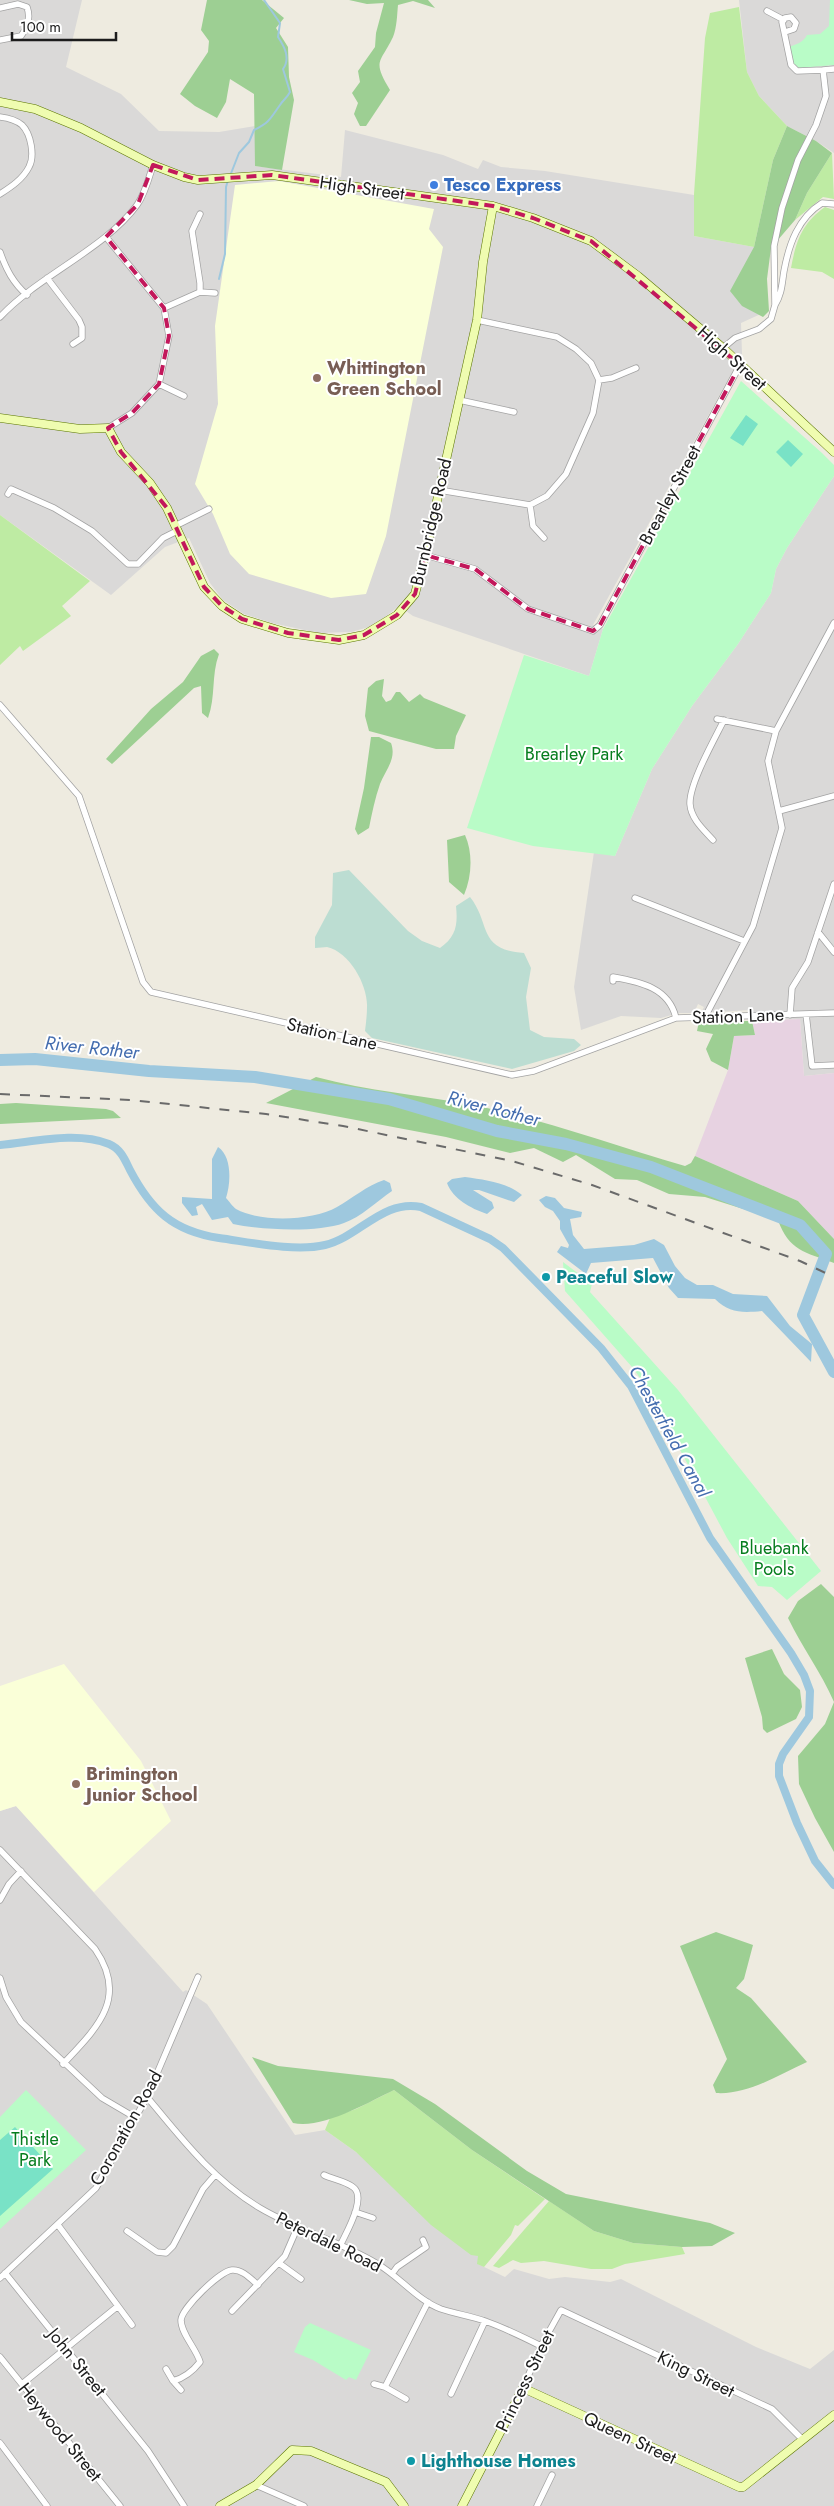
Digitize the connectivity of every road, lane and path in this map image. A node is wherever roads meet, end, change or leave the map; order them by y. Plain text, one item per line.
1 (0, 8) edge
2 (767, 11) dead end
3 (784, 20) junction
4 (785, 32) junction
5 (0, 40) edge
6 (834, 69) edge
7 (823, 70) junction
8 (0, 102) edge
9 (0, 117) edge
10 (154, 165) junction
11 (0, 194) edge
12 (834, 204) edge
13 (493, 206) junction
14 (200, 214) dead end
15 (106, 236) junction
16 (0, 252) edge
17 (47, 278) junction
18 (200, 292) junction
19 (215, 293) dead end
20 (27, 295) junction
21 (775, 305) junction
22 (164, 308) junction
23 (0, 317) edge
24 (477, 320) junction
25 (73, 344) dead end
26 (723, 348) junction
27 (740, 365) junction
28 (636, 368) dead end
29 (599, 380) junction
30 (159, 384) junction
31 (184, 396) dead end
32 (459, 400) junction
33 (514, 412) dead end
34 (0, 418) edge
35 (108, 428) junction
36 (834, 452) edge
37 (439, 490) junction
38 (8, 494) dead end
39 (530, 505) junction
40 (209, 509) dead end
41 (176, 528) junction
42 (544, 538) dead end
43 (425, 555) junction
44 (834, 623) edge
45 (0, 705) edge
46 (776, 731) junction
47 (834, 796) edge
48 (779, 811) junction
49 (713, 840) dead end
50 (834, 884) edge
51 (635, 898) dead end
52 (818, 932) junction
53 (744, 942) junction
54 (834, 952) edge
55 (613, 981) dead end
56 (834, 1013) edge
57 (806, 1014) junction
58 (790, 1015) junction
59 (705, 1017) junction
60 (676, 1018) junction
61 (834, 1065) edge
62 (0, 1850) edge
63 (21, 1871) junction
64 (0, 1900) edge
65 (198, 1977) dead end
66 (0, 1978) edge
67 (63, 2064) junction
68 (147, 2096) junction
69 (136, 2118) junction
70 (215, 2175) junction
71 (324, 2175) dead end
72 (355, 2212) junction
73 (373, 2218) dead end
74 (58, 2225) junction
75 (298, 2226) junction
76 (127, 2231) dead end
77 (423, 2240) dead end
78 (341, 2244) junction
79 (279, 2263) junction
80 (392, 2274) junction
81 (2, 2275) edge
82 (301, 2279) dead end
83 (258, 2285) junction
84 (428, 2302) junction
85 (118, 2306) junction
86 (561, 2310) joint
87 (232, 2311) dead end
88 (485, 2321) junction
89 (132, 2325) dead end
90 (540, 2346) junction
91 (66, 2349) junction
92 (0, 2357) edge
93 (166, 2369) dead end
94 (173, 2380) junction
95 (22, 2384) junction
96 (374, 2384) dead end
97 (385, 2387) junction
98 (523, 2388) junction
99 (181, 2390) dead end
100 (451, 2394) dead end
101 (406, 2399) dead end
102 (834, 2415) edge
103 (803, 2440) junction
104 (0, 2444) edge
105 (552, 2476) dead end
106 (256, 2485) junction
107 (47, 2506) edge
108 (120, 2506) edge
109 (184, 2506) edge
110 (220, 2506) edge
111 (304, 2506) edge
112 (404, 2506) edge
113 (462, 2506) edge
114 (537, 2506) edge

1 - 5 street
2 - 3 street
3 - 4 street
3 - 4 street
4 - 7 street
6 - 7 street
7 - 21 street
8 - 10 street, High Street
9 - 11 street
10 - 13 street, High Street
10 - 15 street
12 - 21 street
13 - 24 street, Burnbridge Road
13 - 26 street, High Street
14 - 18 street
15 - 17 street
15 - 22 street
16 - 20 street
17 - 20 street
17 - 25 street
18 - 19 street
18 - 22 street
20 - 23 street
21 - 26 street
22 - 30 street
24 - 29 street
24 - 32 street, Burnbridge Road
26 - 27 street, High Street
27 - 36 street, High Street
27 - 43 street, Brearley Street
28 - 29 street
29 - 39 street
30 - 31 street
30 - 35 street
32 - 33 street
32 - 37 street, Burnbridge Road
34 - 35 street
35 - 41 street, Burnbridge Road
37 - 39 street
37 - 43 street, Burnbridge Road
38 - 41 street
39 - 42 street
40 - 41 street
41 - 43 street, Burnbridge Road
44 - 46 street
45 - 60 street, Station Lane
46 - 48 street
46 - 49 street
47 - 48 street
48 - 53 street
50 - 52 street
51 - 53 street
52 - 54 street
52 - 58 street
53 - 59 street
55 - 60 street
56 - 57 street, Station Lane
57 - 58 street, Station Lane
57 - 61 street
58 - 59 street, Station Lane
59 - 60 street, Station Lane
62 - 63 street
63 - 64 street
63 - 67 street
65 - 68 street, Coronation Road
66 - 67 street
67 - 69 street
68 - 69 street, Coronation Road
68 - 70 street, Peterdale Road
69 - 74 street, Coronation Road
70 - 75 street, Peterdale Road
70 - 76 street
71 - 72 street
72 - 73 street
72 - 78 street
74 - 81 street, Coronation Road
74 - 85 street
75 - 78 street, Peterdale Road
75 - 79 street
77 - 80 street
78 - 80 street, Peterdale Road
79 - 82 street
79 - 83 street
80 - 84 street, Peterdale Road
81 - 91 street, John Street
83 - 87 street
83 - 94 street
84 - 88 street, Peterdale Road
84 - 97 street
85 - 89 street
85 - 91 street
86 - 90 street, Princess Street
86 - 103 street, King Street
88 - 90 street, Peterdale Road
88 - 100 street
90 - 98 street, Princess Street
91 - 95 street
91 - 109 street, John Street
92 - 95 street, Heywood Street
93 - 94 street
94 - 99 street
95 - 108 street, Heywood Street
96 - 97 street
97 - 101 street
98 - 103 street, Queen Street
98 - 113 street, Princess Street
102 - 103 street
104 - 107 street
105 - 114 street
106 - 110 street
106 - 111 street
106 - 112 street

